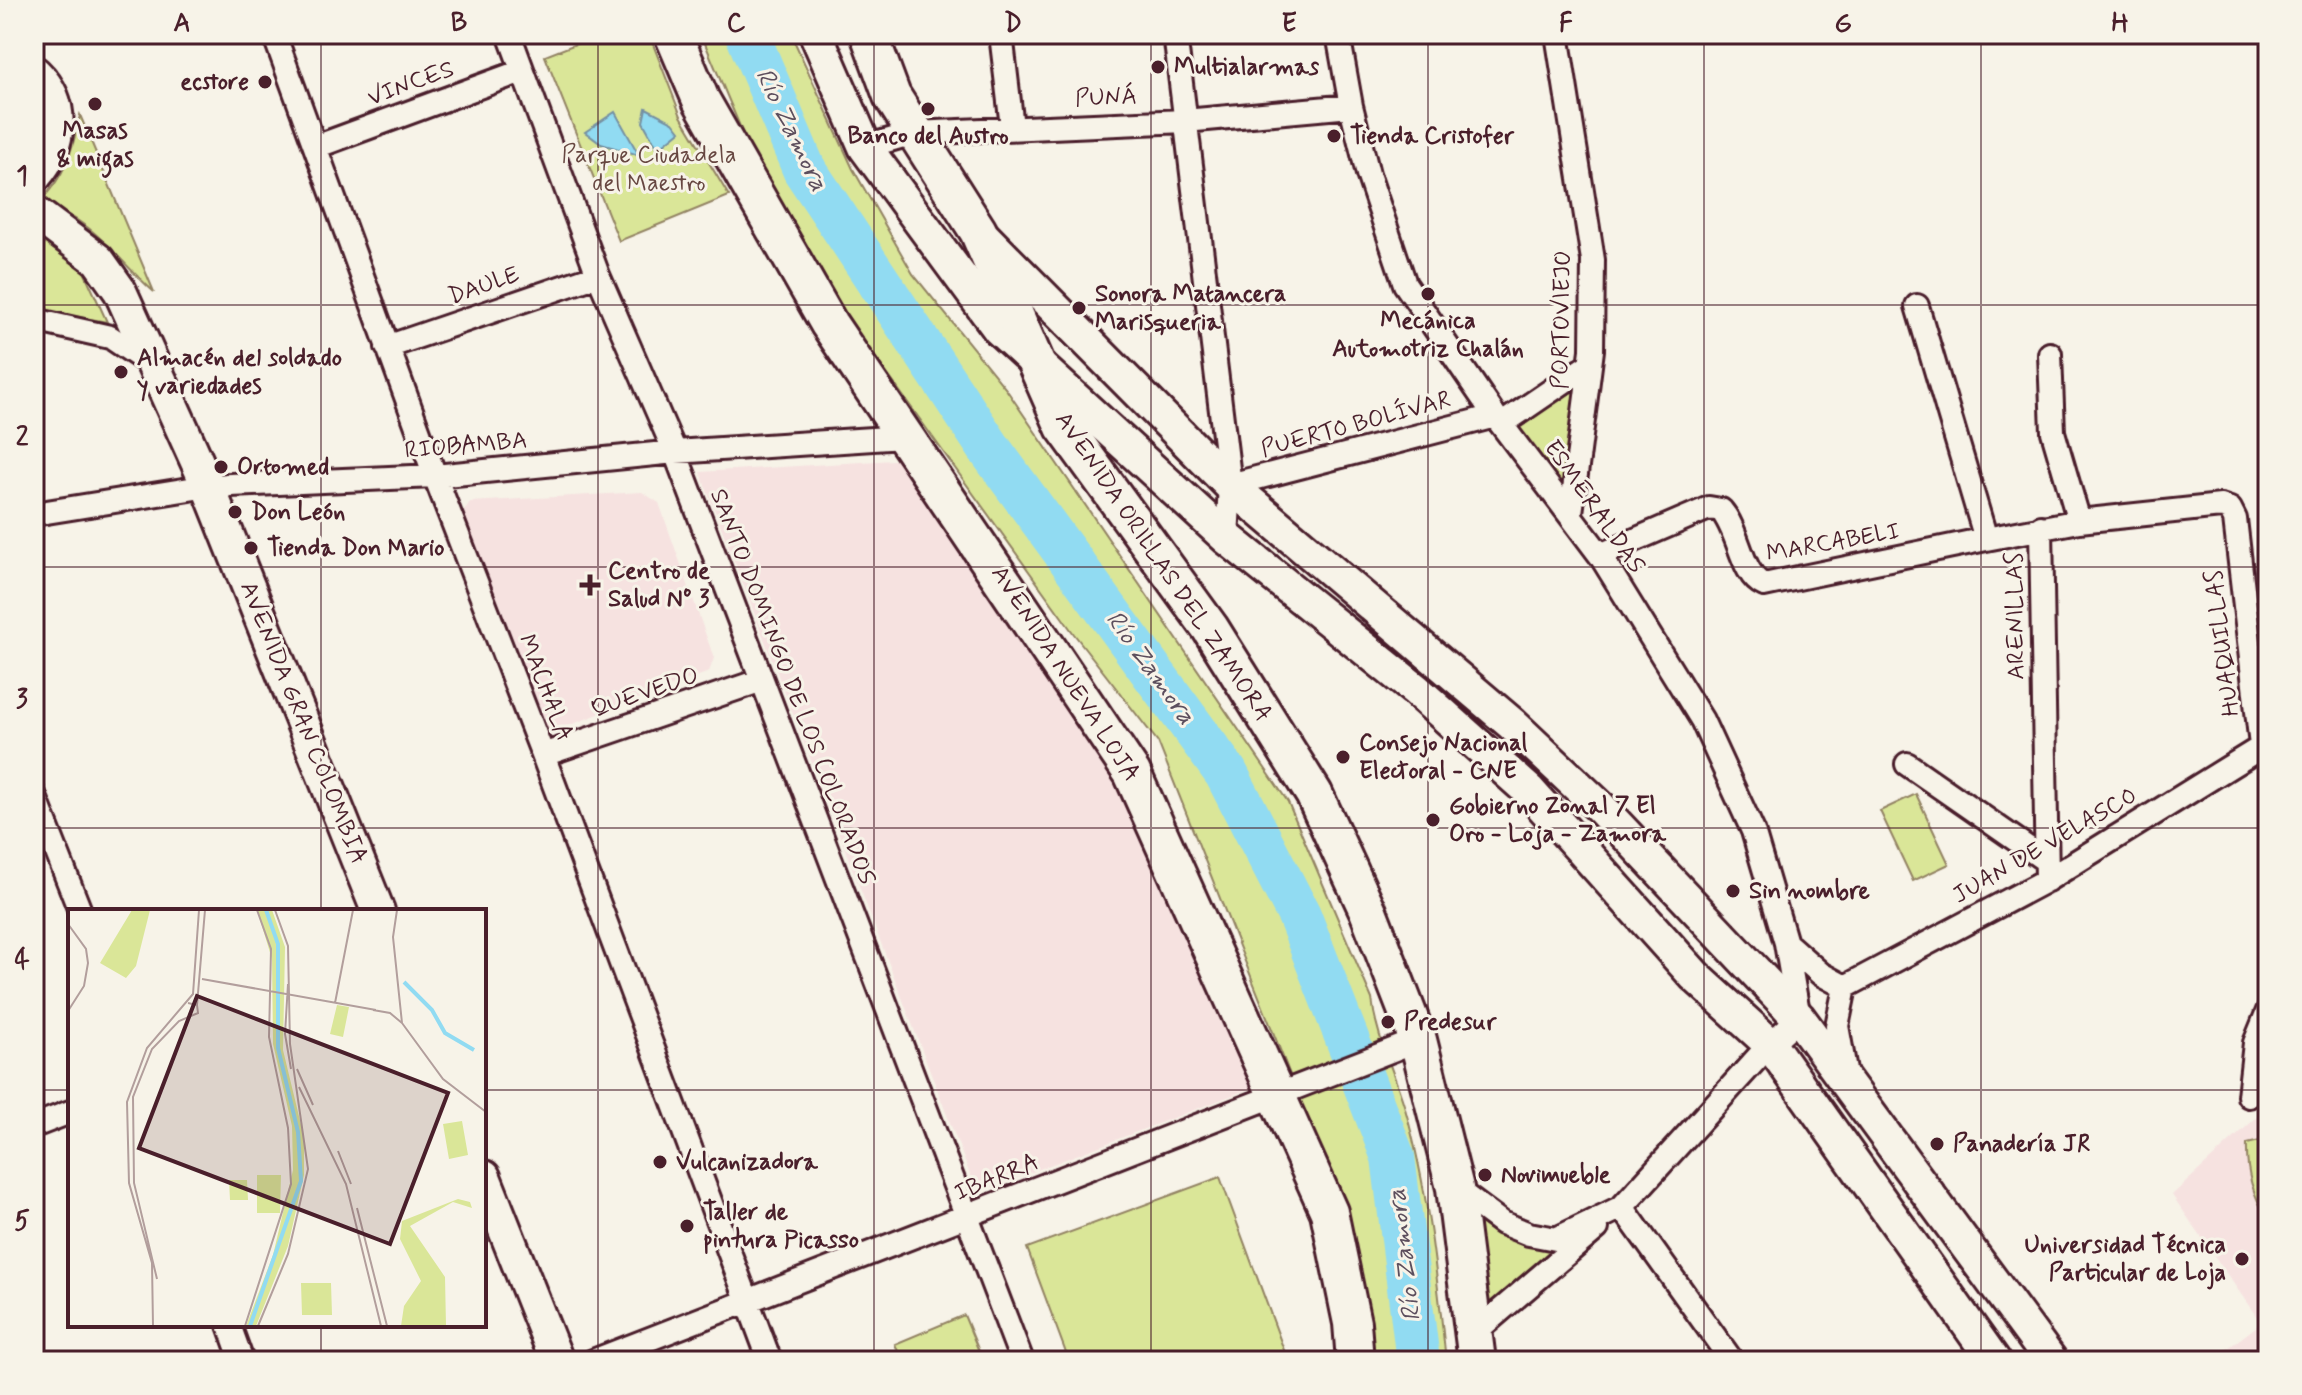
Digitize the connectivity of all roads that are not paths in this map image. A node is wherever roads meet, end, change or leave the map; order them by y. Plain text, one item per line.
1 (274, 34) edge
2 (509, 34) edge
3 (673, 34) edge
4 (816, 34) edge
5 (869, 34) edge
6 (1001, 34) edge
7 (1175, 34) edge
8 (1338, 34) edge
9 (1557, 34) edge
10 (522, 71) junction
11 (34, 75) edge
12 (1351, 106) junction
13 (1185, 121) junction
14 (1012, 127) junction
15 (914, 133) junction
16 (318, 146) junction
17 (865, 147) junction
18 (34, 174) edge
19 (34, 212) edge
20 (978, 231) junction
21 (598, 275) junction
22 (1917, 306) dead end
23 (34, 320) edge
24 (387, 347) junction
25 (2050, 354) dead end
26 (1034, 363) junction
27 (150, 364) junction
28 (1590, 364) junction
29 (1498, 420) junction
30 (903, 437) junction
31 (675, 452) junction
32 (435, 476) junction
33 (1230, 485) junction
34 (208, 486) junction
35 (1571, 513) junction
36 (34, 514) edge
37 (2079, 521) junction
38 (2041, 527) junction
39 (1227, 538) junction
40 (1986, 539) junction
41 (1600, 555) junction
42 (762, 680) junction
43 (2266, 749) edge
44 (543, 755) junction
45 (1907, 764) dead end
46 (34, 794) edge
47 (2046, 870) junction
48 (79, 909) edge
49 (377, 909) edge
50 (1786, 943) junction
51 (1845, 987) junction
52 (2268, 1011) edge
53 (1799, 1018) junction
54 (1407, 1044) junction
55 (1770, 1044) junction
56 (1846, 1079) junction
57 (1287, 1090) junction
58 (2249, 1096) dead end
59 (68, 1113) edge
60 (34, 1126) edge
61 (486, 1182) edge
62 (1455, 1188) junction
63 (1622, 1207) junction
64 (965, 1219) junction
65 (747, 1301) junction
66 (230, 1327) edge
67 (1476, 1347) edge
68 (1986, 1358) edge
69 (242, 1361) edge
70 (557, 1361) edge
71 (593, 1361) edge
72 (770, 1361) edge
73 (1022, 1361) edge
74 (1355, 1361) edge
75 (1732, 1361) edge
76 (2051, 1361) edge

1 - 16 street, MACHALA
2 - 10 street, SANTO DOMINGO DE LOS COLORADOS
3 - 30 main road, AVENIDA NUEVA LOJA
4 - 17 main road, AVENIDA ORILLAS DEL ZAMORA
5 - 15 main road, AVENIDA ORILLAS DEL ZAMORA
6 - 14 street
7 - 13 street
8 - 12 street, ESMERALDAS
9 - 28 street, PORTOVIEJO
10 - 16 street, VINCES
10 - 21 street, SANTO DOMINGO DE LOS COLORADOS
11 - 18 main road
12 - 13 street, PUNÁ
12 - 29 street, ESMERALDAS
13 - 14 street, PUNÁ
13 - 33 street
14 - 15 street, PUNÁ
15 - 17 street, PUNÁ
15 - 20 main road, AVENIDA ORILLAS DEL ZAMORA
16 - 24 street, MACHALA
17 - 26 main road, AVENIDA ORILLAS DEL ZAMORA
19 - 27 main road, AVENIDA GRAN COLOMBIA
20 - 26 main road, AVENIDA ORILLAS DEL ZAMORA
20 - 33 main road
21 - 24 street, DAULE
21 - 31 street, SANTO DOMINGO DE LOS COLORADOS
22 - 40 street, ARENILLAS
23 - 27 street
24 - 32 street, MACHALA
25 - 37 street
26 - 39 main road
26 - 54 main road, AVENIDA ORILLAS DEL ZAMORA
27 - 34 main road, AVENIDA GRAN COLOMBIA
28 - 29 street, PUERTO BOLÍVAR
28 - 35 street, PORTOVIEJO
29 - 33 street, PUERTO BOLÍVAR
29 - 35 street, ESMERALDAS
30 - 31 street, RIOBAMBA
30 - 57 main road, AVENIDA NUEVA LOJA
31 - 32 street, RIOBAMBA
31 - 42 street, SANTO DOMINGO DE LOS COLORADOS
32 - 34 street, RIOBAMBA
32 - 44 street, MACHALA
33 - 39 street
33 - 53 main road
34 - 36 street, RIOBAMBA
34 - 49 main road, AVENIDA GRAN COLOMBIA
35 - 41 street, ESMERALDAS
37 - 38 street
37 - 43 street, HUAQUILLAS
38 - 40 street, ARENILLAS
38 - 47 street, ARENILLAS
39 - 55 main road
40 - 41 street, MARCABELI
41 - 50 street, ESMERALDAS
42 - 44 street, QUEVEDO
42 - 64 street, SANTO DOMINGO DE LOS COLORADOS
43 - 47 street, JUAN DE VELASCO
44 - 65 street, MACHALA
45 - 47 street
46 - 48 street
47 - 51 street, JUAN DE VELASCO
50 - 51 street
50 - 53 street, ESMERALDAS
51 - 56 street
52 - 58 street
53 - 55 street
53 - 56 main road
54 - 57 street, IBARRA
54 - 62 main road, AVENIDA ORILLAS DEL ZAMORA
55 - 63 street
55 - 68 main road
56 - 76 main road
57 - 64 street, IBARRA
57 - 74 main road, AVENIDA NUEVA LOJA
59 - 60 street
61 - 70 main road
62 - 63 street
62 - 67 main road, AVENIDA ORILLAS DEL ZAMORA
63 - 67 street
63 - 75 street
64 - 65 street, IBARRA
64 - 73 street, SANTO DOMINGO DE LOS COLORADOS
65 - 71 street, IBARRA
65 - 72 street, MACHALA
66 - 69 street

